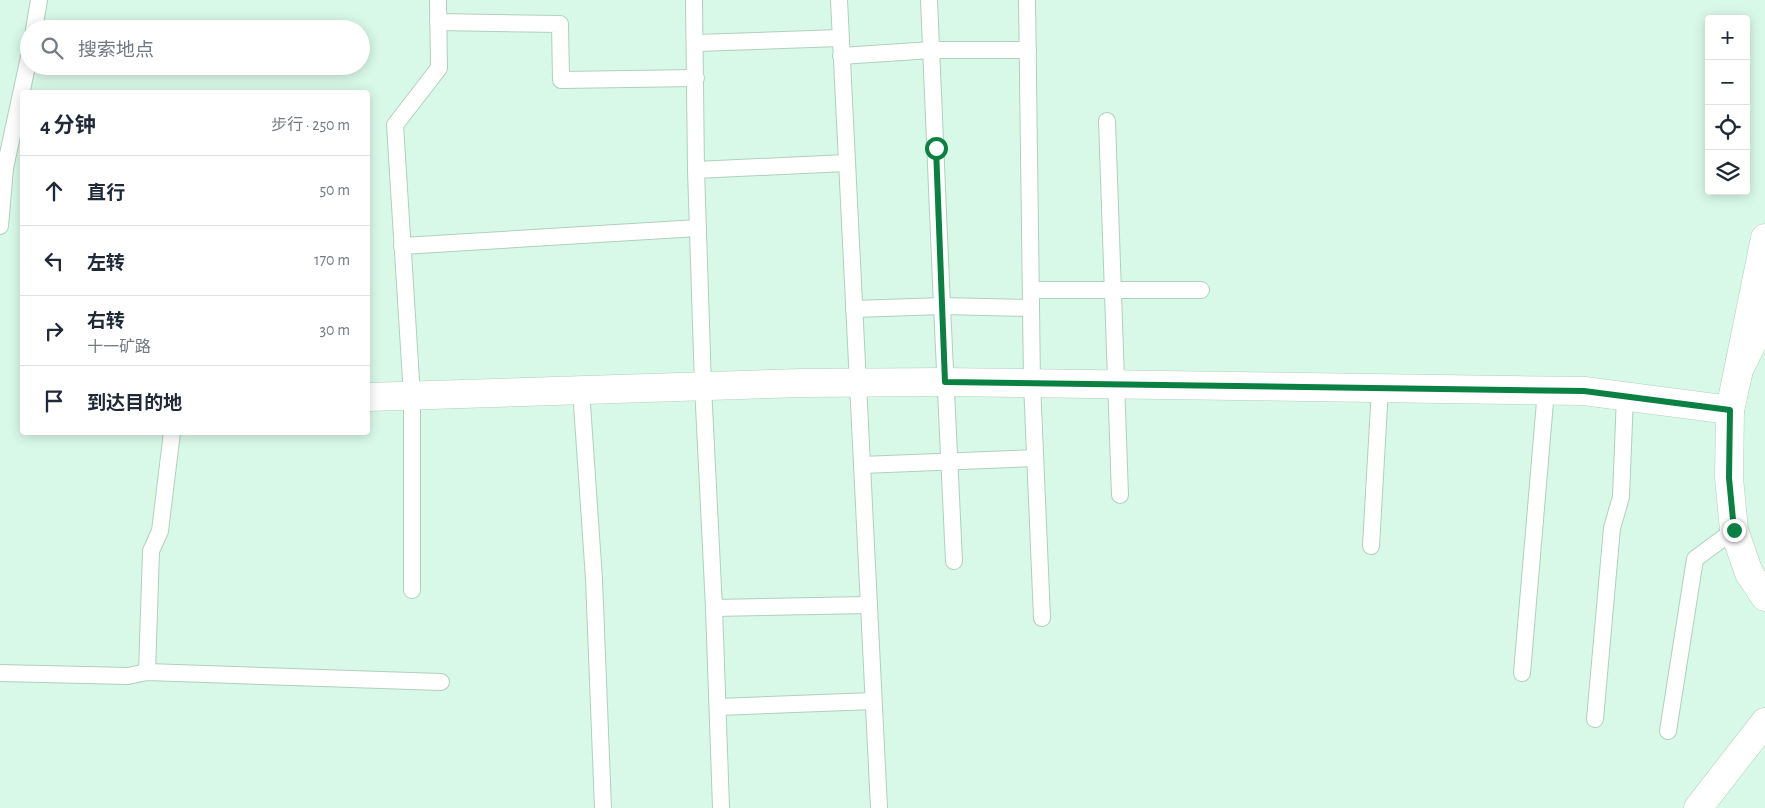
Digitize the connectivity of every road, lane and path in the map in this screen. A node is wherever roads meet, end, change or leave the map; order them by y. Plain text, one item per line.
1 (39, 0) edge
2 (438, 0) edge
3 (694, 0) edge
4 (839, 0) edge
5 (929, 0) edge
6 (1027, 0) edge
7 (36, 20) edge
8 (438, 22) junction
9 (840, 38) junction
10 (696, 43) junction
11 (932, 50) junction
12 (1028, 50) junction
13 (841, 56) junction
14 (25, 75) edge
15 (696, 78) junction
16 (22, 90) edge
17 (20, 99) edge
18 (1107, 121) dead end
19 (846, 163) junction
20 (696, 170) junction
21 (0, 226) edge
22 (698, 228) junction
23 (1765, 238) edge
24 (402, 246) junction
25 (1030, 290) junction
26 (1113, 290) junction
27 (1201, 290) dead end
28 (942, 306) junction
29 (1031, 308) junction
30 (854, 309) junction
31 (1765, 323) edge
32 (1739, 370) junction
33 (858, 382) junction
34 (945, 382) junction
35 (1032, 383) junction
36 (1116, 384) junction
37 (703, 386) junction
38 (1380, 388) junction
39 (581, 390) junction
40 (1546, 390) junction
41 (412, 396) junction
42 (1625, 396) junction
43 (370, 398) edge
44 (1730, 410) junction
45 (172, 435) edge
46 (1035, 458) junction
47 (949, 461) junction
48 (862, 465) junction
49 (1120, 495) dead end
50 (1734, 530) junction
51 (1371, 546) dead end
52 (954, 561) dead end
53 (412, 590) dead end
54 (1765, 597) edge
55 (868, 605) junction
56 (714, 608) junction
57 (1042, 618) dead end
58 (147, 672) junction
59 (0, 673) edge
60 (1522, 673) dead end
61 (441, 682) dead end
62 (874, 701) junction
63 (718, 707) junction
64 (1595, 719) dead end
65 (1765, 722) edge
66 (1668, 731) dead end
67 (603, 808) edge
68 (721, 808) edge
69 (878, 808) edge
70 (1698, 808) edge

1 - 7 lane
2 - 8 lane
3 - 10 lane
4 - 9 lane
5 - 11 lane
6 - 12 lane
8 - 15 lane
8 - 24 lane
9 - 10 lane
9 - 13 lane
10 - 15 lane
11 - 12 lane
11 - 13 lane
11 - 28 lane
12 - 25 lane
13 - 19 lane
14 - 16 lane
15 - 20 lane
17 - 21 lane
18 - 26 lane
19 - 20 lane
19 - 30 lane
20 - 22 lane
22 - 24 lane
22 - 37 lane
23 - 32 street
24 - 41 lane
25 - 26 lane
25 - 29 lane
26 - 27 lane
26 - 36 lane
28 - 29 lane
28 - 30 lane
28 - 34 lane
29 - 35 lane
30 - 33 lane
31 - 32 street
32 - 44 street
33 - 34 street
33 - 37 street
33 - 48 lane
34 - 35 street
34 - 47 lane
35 - 36 street
35 - 46 lane
36 - 38 street
36 - 49 lane
37 - 39 street
37 - 56 lane
38 - 40 street
38 - 51 lane
39 - 41 street
39 - 67 lane
40 - 42 street
40 - 60 lane
41 - 43 street
41 - 53 lane
42 - 44 street
42 - 64 lane
44 - 50 street
45 - 58 lane
46 - 47 lane
46 - 57 lane
47 - 48 lane
47 - 52 lane
48 - 55 lane
50 - 54 street
50 - 66 lane
55 - 56 lane
55 - 62 lane
56 - 63 lane
58 - 59 lane
58 - 61 lane
62 - 63 lane
62 - 69 lane
63 - 68 lane
65 - 70 street

